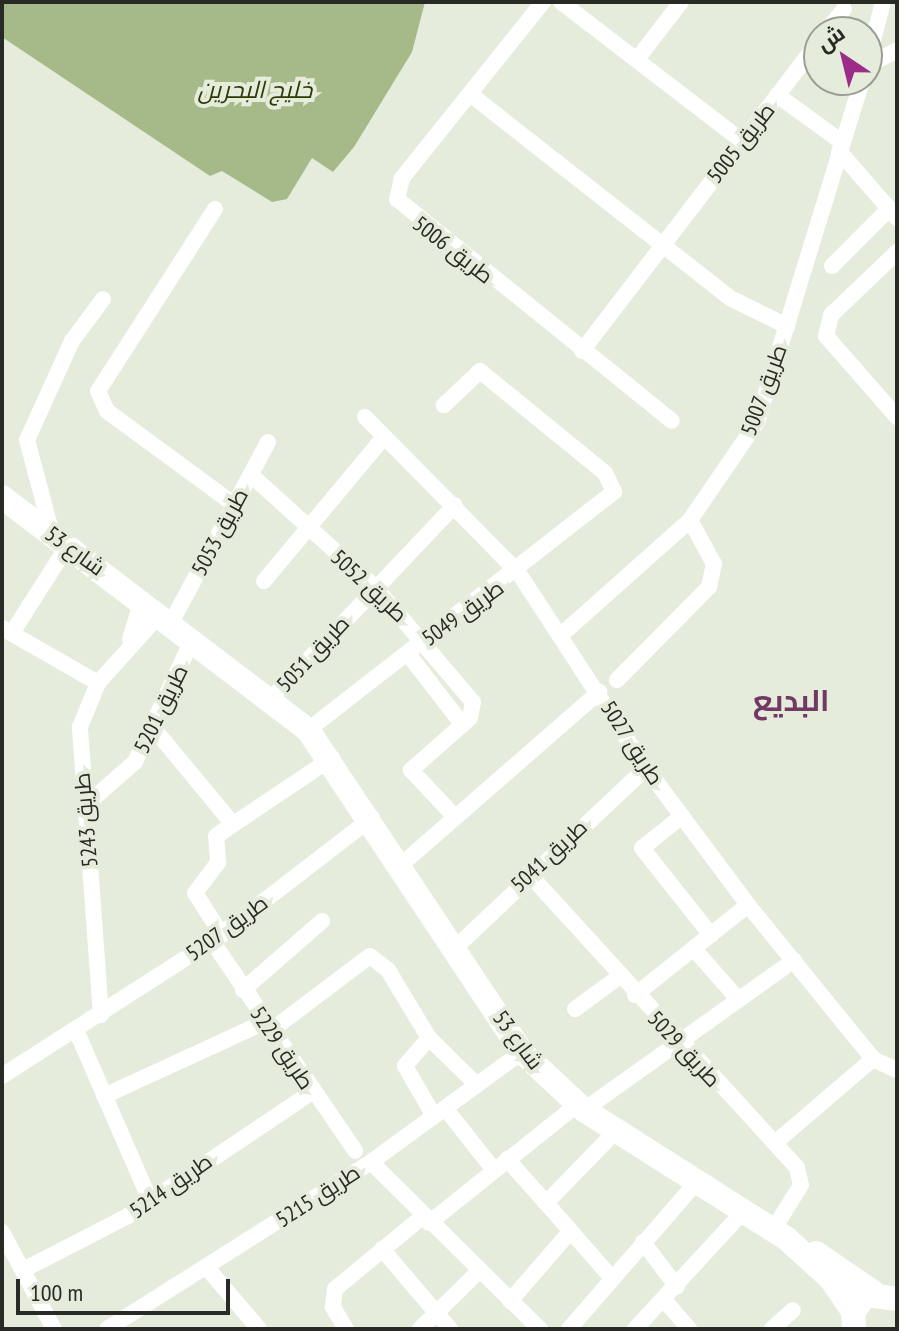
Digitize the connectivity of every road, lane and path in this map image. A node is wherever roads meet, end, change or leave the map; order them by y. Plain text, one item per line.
1 (543, 2) edge
2 (561, 2) edge
3 (681, 2) edge
4 (844, 9) dead end
5 (839, 16) edge
6 (638, 58) junction
7 (803, 62) edge
8 (470, 94) junction
9 (777, 95) junction
10 (857, 96) edge
11 (742, 141) junction
12 (840, 147) junction
13 (215, 209) dead end
14 (893, 214) edge
15 (663, 245) junction
16 (897, 252) edge
17 (832, 266) dead end
18 (103, 299) dead end
19 (787, 326) junction
20 (582, 351) junction
21 (444, 405) dead end
22 (365, 417) dead end
23 (897, 417) edge
24 (672, 421) dead end
25 (384, 437) junction
26 (268, 442) dead end
27 (251, 475) junction
28 (2, 497) edge
29 (238, 501) junction
30 (455, 505) junction
31 (690, 520) junction
32 (304, 528) junction
33 (60, 540) junction
34 (518, 572) junction
35 (264, 581) dead end
36 (375, 587) junction
37 (158, 611) junction
38 (7, 631) edge
39 (561, 635) junction
40 (193, 638) junction
41 (425, 640) junction
42 (408, 654) junction
43 (617, 680) dead end
44 (98, 683) junction
45 (599, 692) junction
46 (271, 699) junction
47 (462, 724) junction
48 (155, 730) junction
49 (308, 730) junction
50 (332, 758) junction
51 (646, 768) junction
52 (86, 805) junction
53 (454, 816) junction
54 (682, 816) junction
55 (372, 818) junction
56 (231, 822) junction
57 (402, 864) junction
58 (528, 873) junction
59 (748, 905) junction
60 (322, 921) dead end
61 (711, 935) junction
62 (217, 938) junction
63 (455, 948) junction
64 (694, 949) junction
65 (794, 960) junction
66 (620, 976) junction
67 (243, 990) junction
68 (635, 995) junction
69 (738, 999) junction
70 (575, 1009) dead end
71 (101, 1015) junction
72 (266, 1027) junction
73 (76, 1030) junction
74 (429, 1038) junction
75 (674, 1041) junction
76 (522, 1052) junction
77 (873, 1059) junction
78 (897, 1070) edge
79 (2, 1076) edge
80 (477, 1085) junction
81 (312, 1092) junction
82 (104, 1096) junction
83 (581, 1107) junction
84 (440, 1112) junction
85 (616, 1131) junction
86 (776, 1142) junction
87 (355, 1151) dead end
88 (371, 1162) junction
89 (501, 1165) junction
90 (697, 1182) junction
91 (149, 1198) junction
92 (546, 1203) junction
93 (745, 1210) junction
94 (426, 1220) junction
95 (2, 1232) edge
96 (569, 1233) junction
97 (780, 1235) junction
98 (643, 1242) junction
99 (382, 1249) junction
100 (25, 1269) junction
101 (208, 1269) junction
102 (480, 1270) junction
103 (610, 1276) junction
104 (677, 1287) junction
105 (886, 1290) edge
106 (510, 1301) junction
107 (665, 1301) junction
108 (793, 1310) dead end
109 (435, 1313) junction
110 (853, 1324) edge
111 (343, 1328) edge
112 (54, 1329) edge
113 (107, 1329) edge
114 (259, 1329) edge
115 (420, 1329) edge
116 (450, 1329) edge
117 (540, 1329) edge
118 (569, 1329) edge
119 (635, 1329) edge
120 (689, 1329) edge
121 (772, 1329) edge

1 - 8 street, طريق 5006
2 - 6 street
3 - 6 street
4 - 5 street
6 - 11 street
7 - 9 street, طريق 5005
8 - 15 street
8 - 20 street, طريق 5006
9 - 11 street, طريق 5005
9 - 12 street
10 - 12 street, طريق 5007
11 - 15 street, طريق 5005
12 - 14 street
12 - 19 street, طريق 5007
13 - 29 street
14 - 17 street
15 - 19 street
15 - 20 street, طريق 5005
16 - 23 street
18 - 33 street
19 - 31 street, طريق 5007
20 - 24 street, طريق 5006
21 - 34 street, طريق 5049
22 - 25 street, طريق 5027
25 - 30 street, طريق 5027
25 - 32 street
26 - 27 street, طريق 5053
27 - 29 street, طريق 5053
27 - 32 street, طريق 5052
28 - 33 street, شارع 53
29 - 37 street, طريق 5053
30 - 34 street, طريق 5027
30 - 36 street, طريق 5051
31 - 39 street, طريق 5007
31 - 43 street
32 - 35 street
32 - 36 street, طريق 5052
33 - 37 street, شارع 53
33 - 38 street
34 - 39 street, طريق 5027
34 - 41 street, طريق 5049
36 - 41 street, طريق 5052
36 - 46 street, طريق 5051
37 - 40 street, شارع 53
37 - 44 street, طريق 5243
38 - 44 street
39 - 45 street, طريق 5027
40 - 46 street, شارع 53
40 - 48 street, طريق 5201
41 - 42 street, طريق 5049
41 - 47 street, طريق 5052
42 - 47 street
42 - 49 street, طريق 5049
44 - 52 street, طريق 5243
45 - 51 street, طريق 5027
45 - 53 street
46 - 49 street, شارع 53
47 - 53 street
48 - 52 street, طريق 5201
48 - 56 street
49 - 50 street, شارع 53
50 - 55 street, شارع 53
50 - 56 street
51 - 54 street, طريق 5027
51 - 58 street, طريق 5041
52 - 71 street, طريق 5243
53 - 57 street
54 - 59 street, طريق 5027
54 - 61 street
55 - 57 street, شارع 53
55 - 62 street, طريق 5207
56 - 62 street, طريق 5229
57 - 63 street, شارع 53
58 - 63 street, طريق 5041
58 - 66 street, طريق 5029
59 - 61 street
59 - 65 street, طريق 5027
60 - 67 street
61 - 64 street
62 - 67 street, طريق 5229
62 - 71 street, طريق 5207
63 - 76 street, شارع 53
64 - 68 street
64 - 69 street
65 - 69 street
65 - 77 street, طريق 5027
66 - 68 street, طريق 5029
66 - 70 street
67 - 72 street, طريق 5229
68 - 75 street, طريق 5029
69 - 75 street
71 - 73 street, طريق 5207
72 - 74 street
72 - 81 street, طريق 5229
72 - 82 street
73 - 79 street, طريق 5207
73 - 82 street
74 - 80 street
74 - 84 street
75 - 83 street
75 - 86 street, طريق 5029
76 - 80 street, طريق 5215
76 - 83 street, شارع 53
77 - 78 street, طريق 5027
77 - 86 street
80 - 84 street, طريق 5215
81 - 87 street, طريق 5229
81 - 91 street, طريق 5214
82 - 91 street
83 - 85 street, شارع 53
83 - 89 street
84 - 88 street, طريق 5215
84 - 89 street
85 - 90 street, شارع 53
85 - 92 street
86 - 97 street, طريق 5029
88 - 94 street
88 - 101 street, طريق 5215
89 - 92 street
89 - 94 street
90 - 93 street, شارع 53
90 - 98 street
91 - 100 street, طريق 5214
92 - 96 street
93 - 97 street, شارع 53
93 - 104 street
94 - 99 street
94 - 102 street
95 - 100 street
96 - 103 street
96 - 106 street
97 - 105 street, شارع 53
97 - 110 street, شارع 53
98 - 103 street
98 - 104 street
99 - 109 street
99 - 111 street
100 - 112 street
101 - 113 street, طريق 5215
101 - 114 street
102 - 106 street
102 - 109 street
103 - 118 street
104 - 107 street
105 - 110 street
106 - 117 street
107 - 119 street
107 - 120 street
108 - 121 street
109 - 115 street
109 - 116 street

